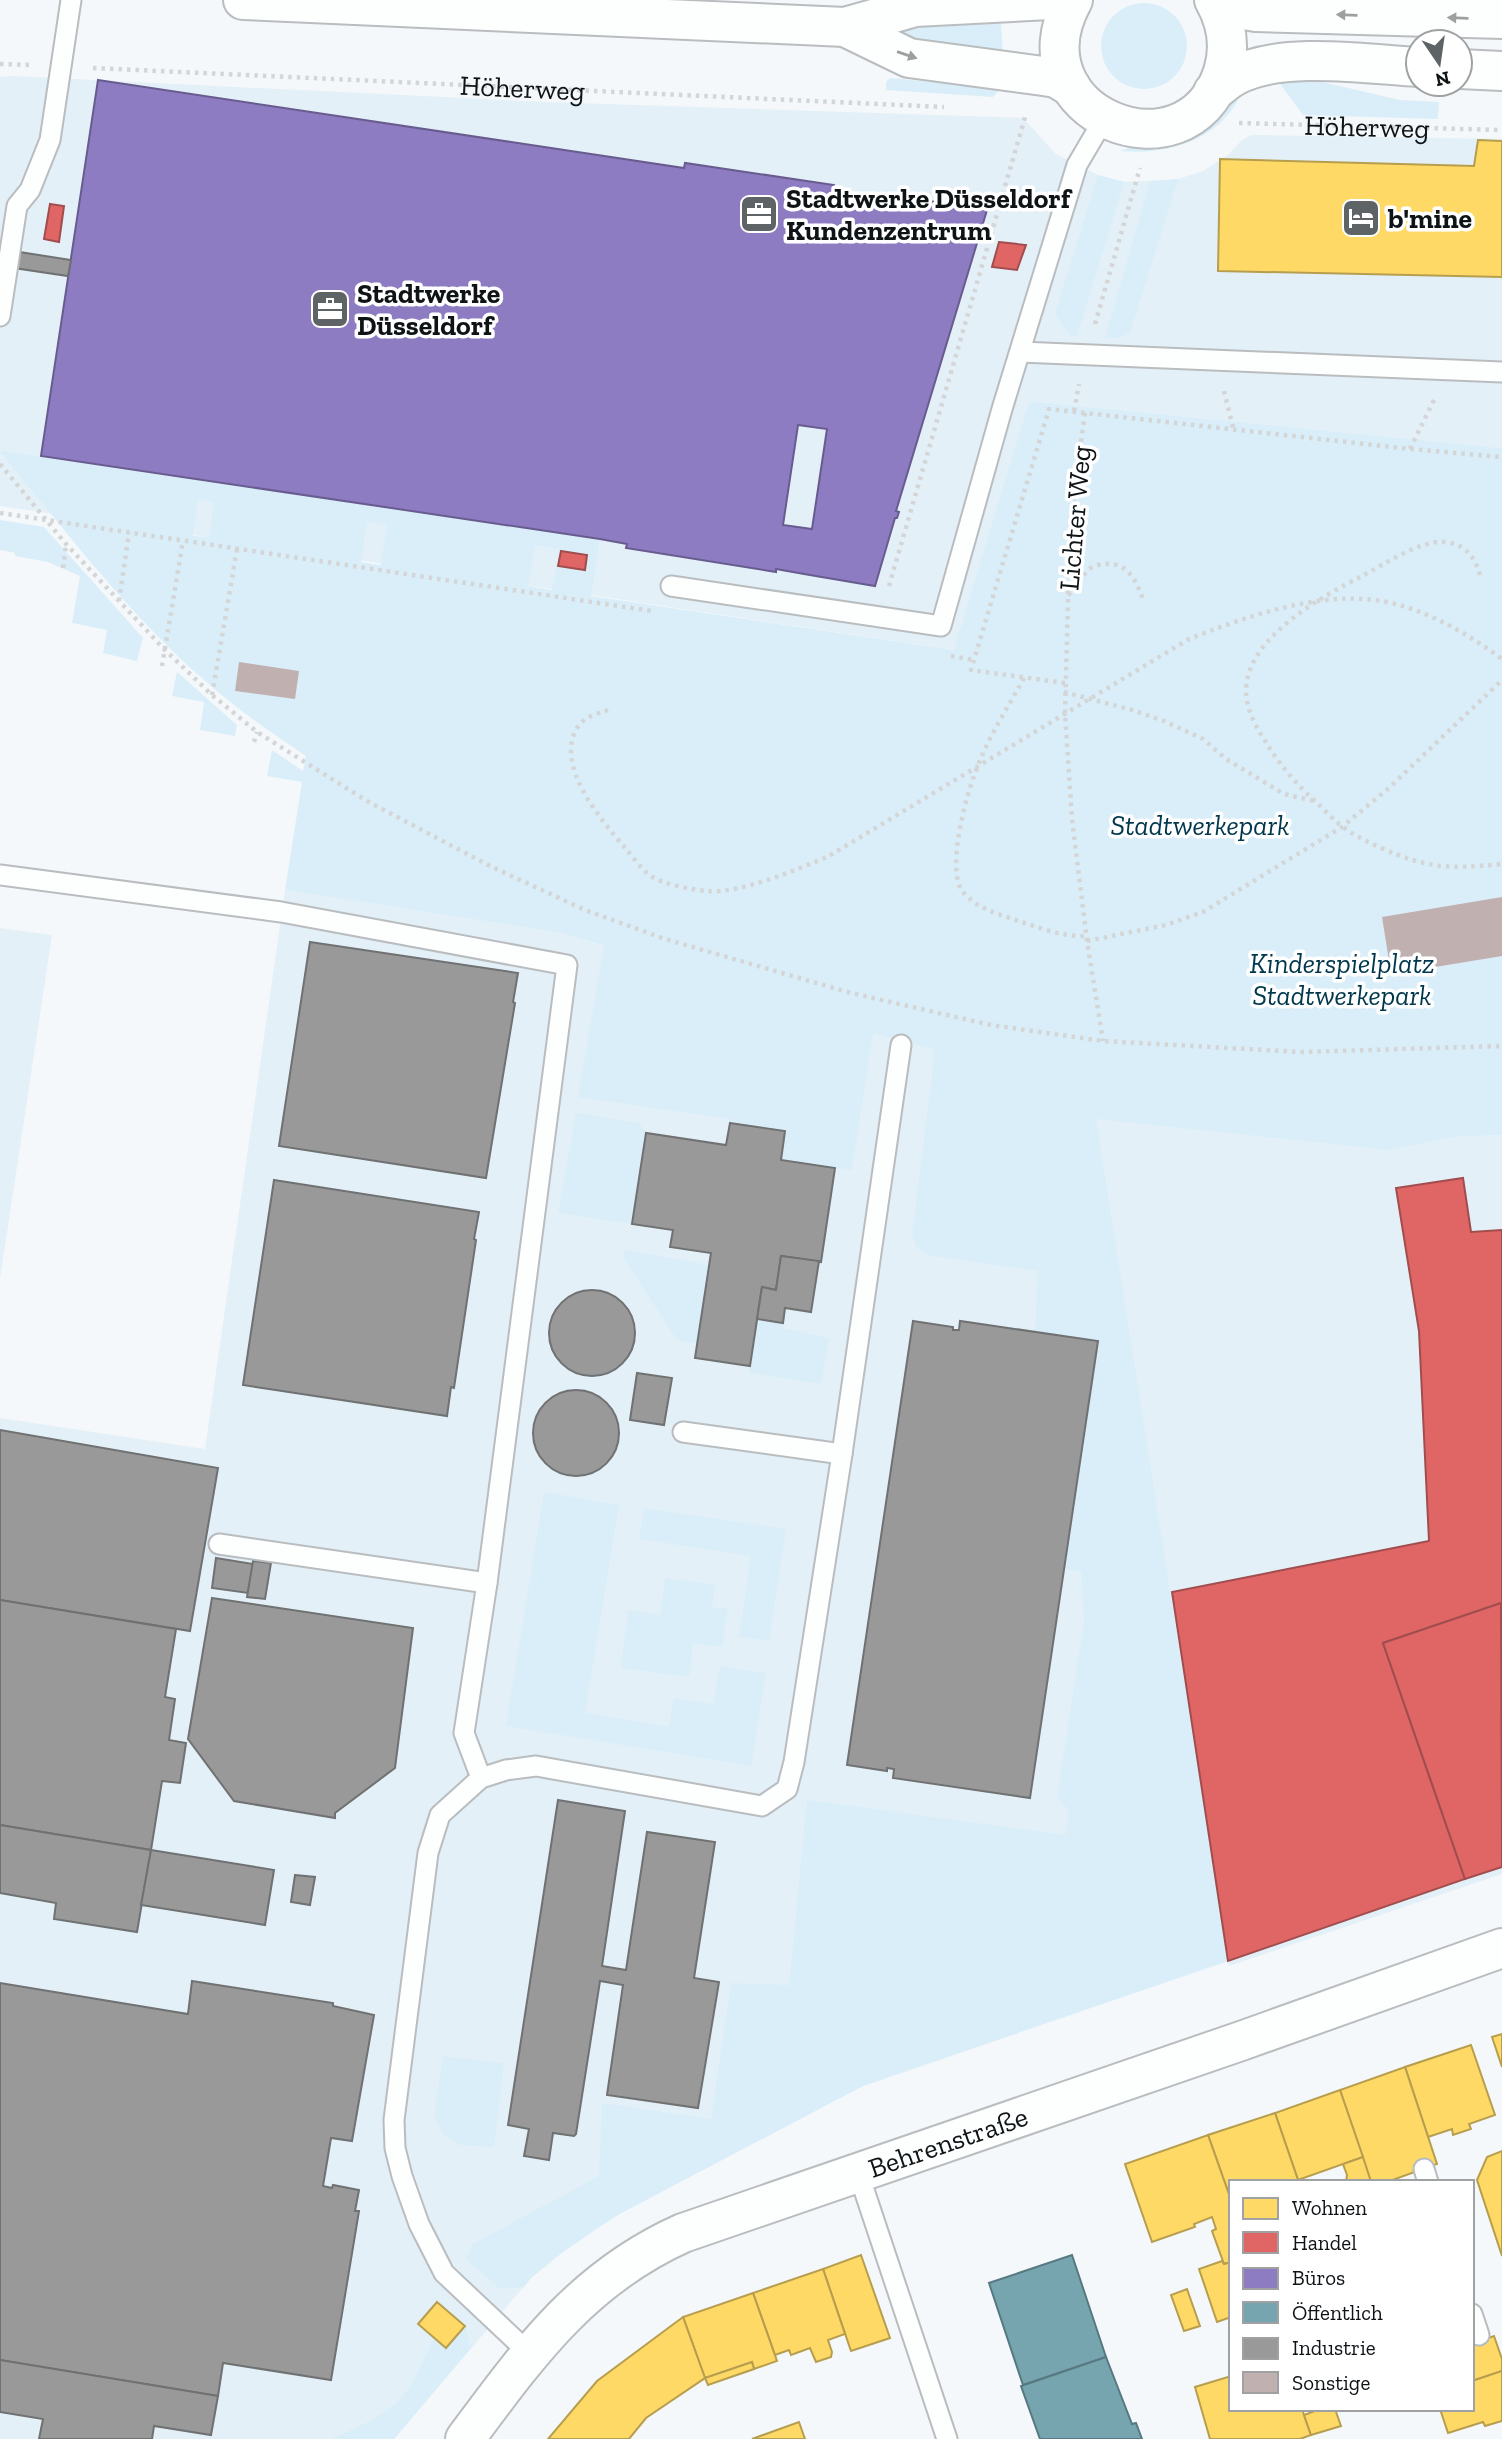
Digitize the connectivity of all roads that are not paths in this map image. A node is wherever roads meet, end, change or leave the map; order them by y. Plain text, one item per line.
1 (71, 0) edge
2 (243, 0) edge
3 (1050, 0) edge
4 (1073, 0) edge
5 (1216, 0) edge
6 (422, 4) edge
7 (1502, 19) edge
8 (845, 27) junction
9 (1404, 66) edge
10 (1474, 70) edge
11 (1502, 71) edge
12 (1072, 87) junction
13 (1222, 107) junction
14 (1104, 119) junction
15 (0, 316) edge
16 (1020, 352) junction
17 (1502, 372) edge
18 (671, 586) dead end
19 (0, 875) edge
20 (901, 1045) dead end
21 (683, 1432) dead end
22 (842, 1454) junction
23 (219, 1544) dead end
24 (487, 1583) junction
25 (481, 1779) junction
26 (1502, 1948) edge
27 (859, 2172) junction
28 (1474, 2320) edge
29 (1479, 2335) dead end
30 (530, 2354) junction
31 (465, 2439) edge
32 (947, 2439) edge

1 - 15 lane
2 - 6 street
3 - 8 street
4 - 12 street
7 -> 5 street
5 - 13 street
6 - 8 street
8 -> 12 street
9 - 13 street
10 - 11 street
12 - 14 street
13 - 14 street
14 - 16 lane
16 - 17 lane
16 - 18 lane
19 - 24 lane
20 - 22 lane
21 - 22 lane
22 - 25 lane
23 - 24 lane
24 - 25 lane
25 - 30 lane
26 - 27 street, Behrenstraße
27 - 30 street, Behrenstraße
27 - 32 lane
28 - 29 lane
30 - 31 street, Behrenstraße

